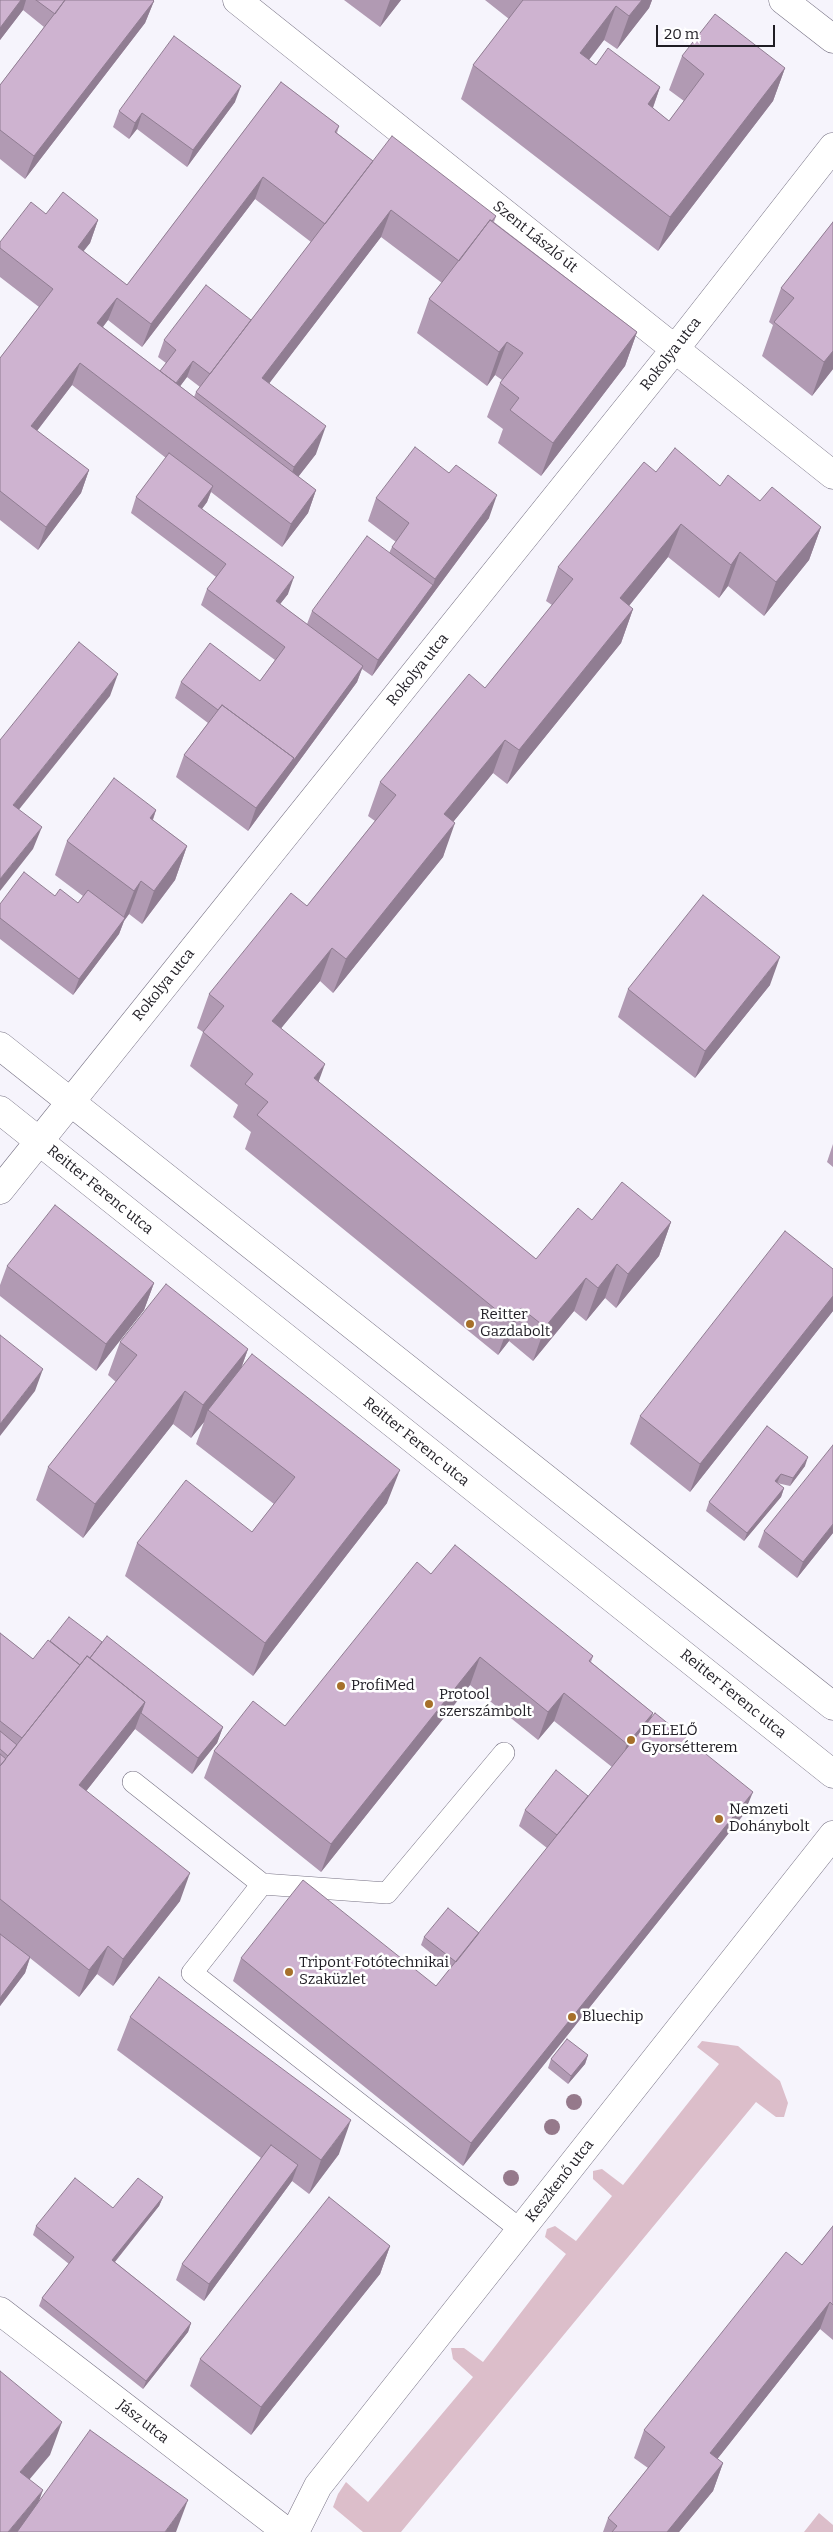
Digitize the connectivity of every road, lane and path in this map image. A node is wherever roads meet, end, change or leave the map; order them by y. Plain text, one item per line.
1 (237, 0) edge
2 (783, 0) edge
3 (833, 39) edge
4 (833, 147) edge
5 (676, 349) junction
6 (833, 475) edge
7 (0, 1046) edge
8 (70, 1102) junction
9 (0, 1110) edge
10 (39, 1141) junction
11 (0, 1190) edge
12 (833, 1706) edge
13 (504, 1753) dead end
14 (833, 1774) edge
15 (133, 1782) dead end
16 (833, 1835) edge
17 (262, 1884) junction
18 (521, 2230) junction
19 (0, 2311) edge
20 (287, 2532) edge
21 (295, 2532) edge

1 - 5 street, Szent László út
2 - 3 street
4 - 5 street, Rokolya utca
5 - 6 street, Szent László út
5 - 8 street, Rokolya utca
7 - 8 street
8 - 10 street, Rokolya utca
8 - 12 street
9 - 10 street, Reitter Ferenc utca
10 - 11 street, Rokolya utca
10 - 14 street, Reitter Ferenc utca
13 - 17 lane
15 - 17 lane
16 - 18 street, Keszkenő utca
17 - 18 lane
18 - 21 street, Keszkenő utca
19 - 20 street, Jász utca

